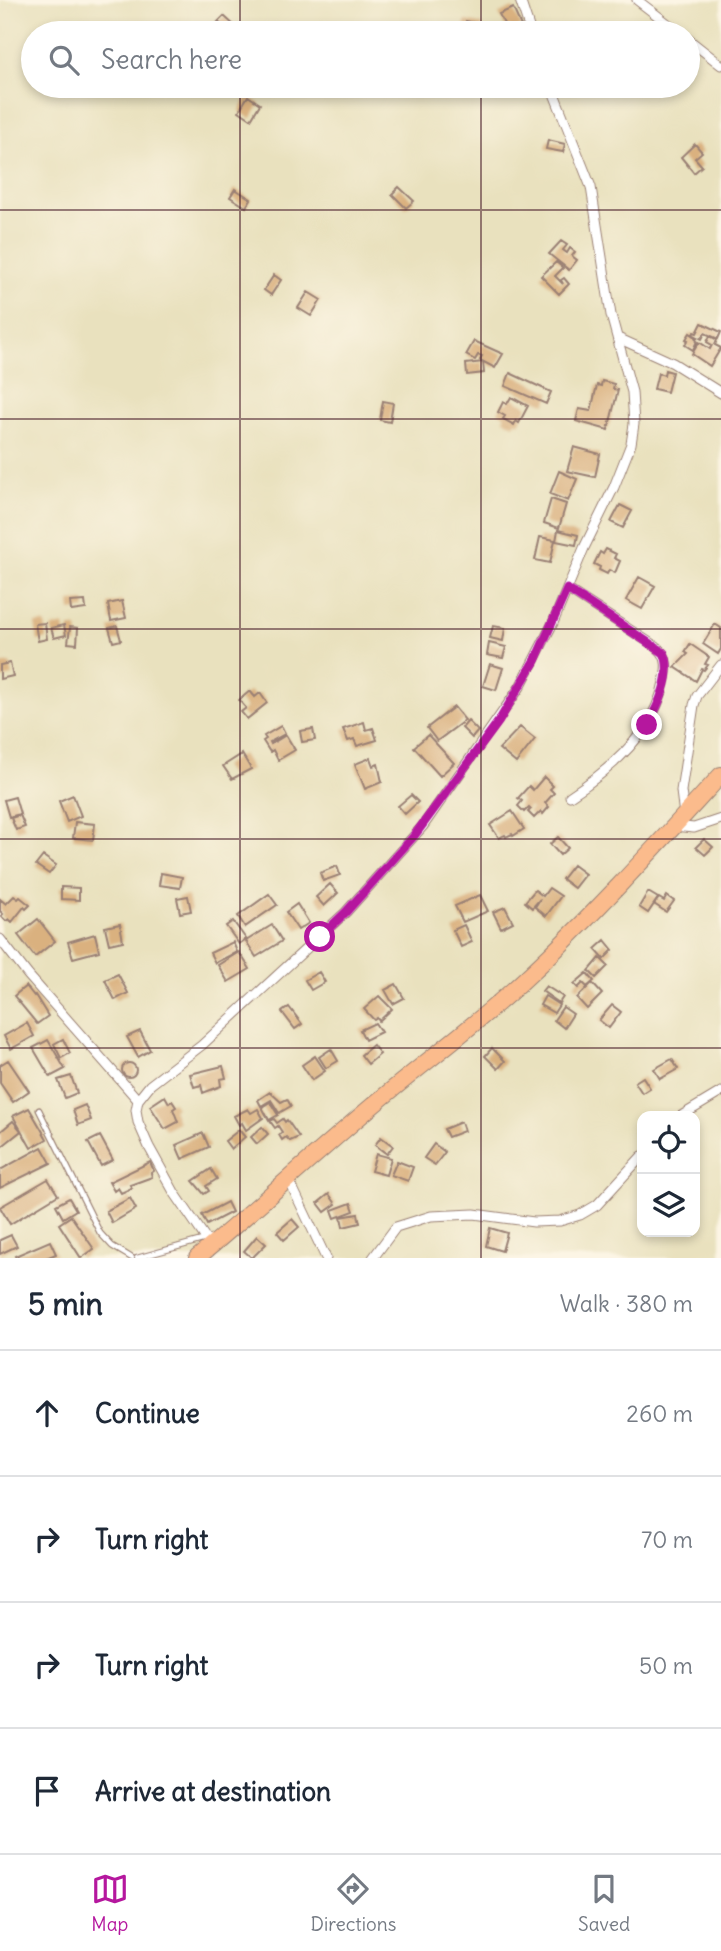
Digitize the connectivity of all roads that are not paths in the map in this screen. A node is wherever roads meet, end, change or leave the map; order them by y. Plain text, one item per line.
1 (520, 0) edge
2 (637, 0) edge
3 (527, 21) edge
4 (664, 21) edge
5 (700, 48) edge
6 (721, 65) edge
7 (556, 98) edge
8 (618, 338) junction
9 (721, 393) edge
10 (567, 589) junction
11 (721, 665) edge
12 (721, 775) edge
13 (570, 796) dead end
14 (679, 820) junction
15 (721, 820) edge
16 (0, 939) edge
17 (721, 1092) edge
18 (138, 1100) junction
19 (39, 1110) dead end
20 (689, 1111) edge
21 (637, 1161) edge
22 (288, 1178) junction
23 (209, 1243) junction
24 (134, 1258) edge
25 (197, 1258) edge
26 (326, 1258) edge
27 (373, 1258) edge

1 - 3 street
2 - 4 street
5 - 6 street
7 - 8 street
8 - 9 street
8 - 10 street
10 - 13 street
10 - 18 street
11 - 14 street
12 - 14 highway
14 - 15 street
14 - 22 highway
16 - 18 street
17 - 20 street
18 - 23 street
19 - 24 lane
21 - 27 street
22 - 23 highway
22 - 26 street
23 - 24 lane
23 - 25 highway

